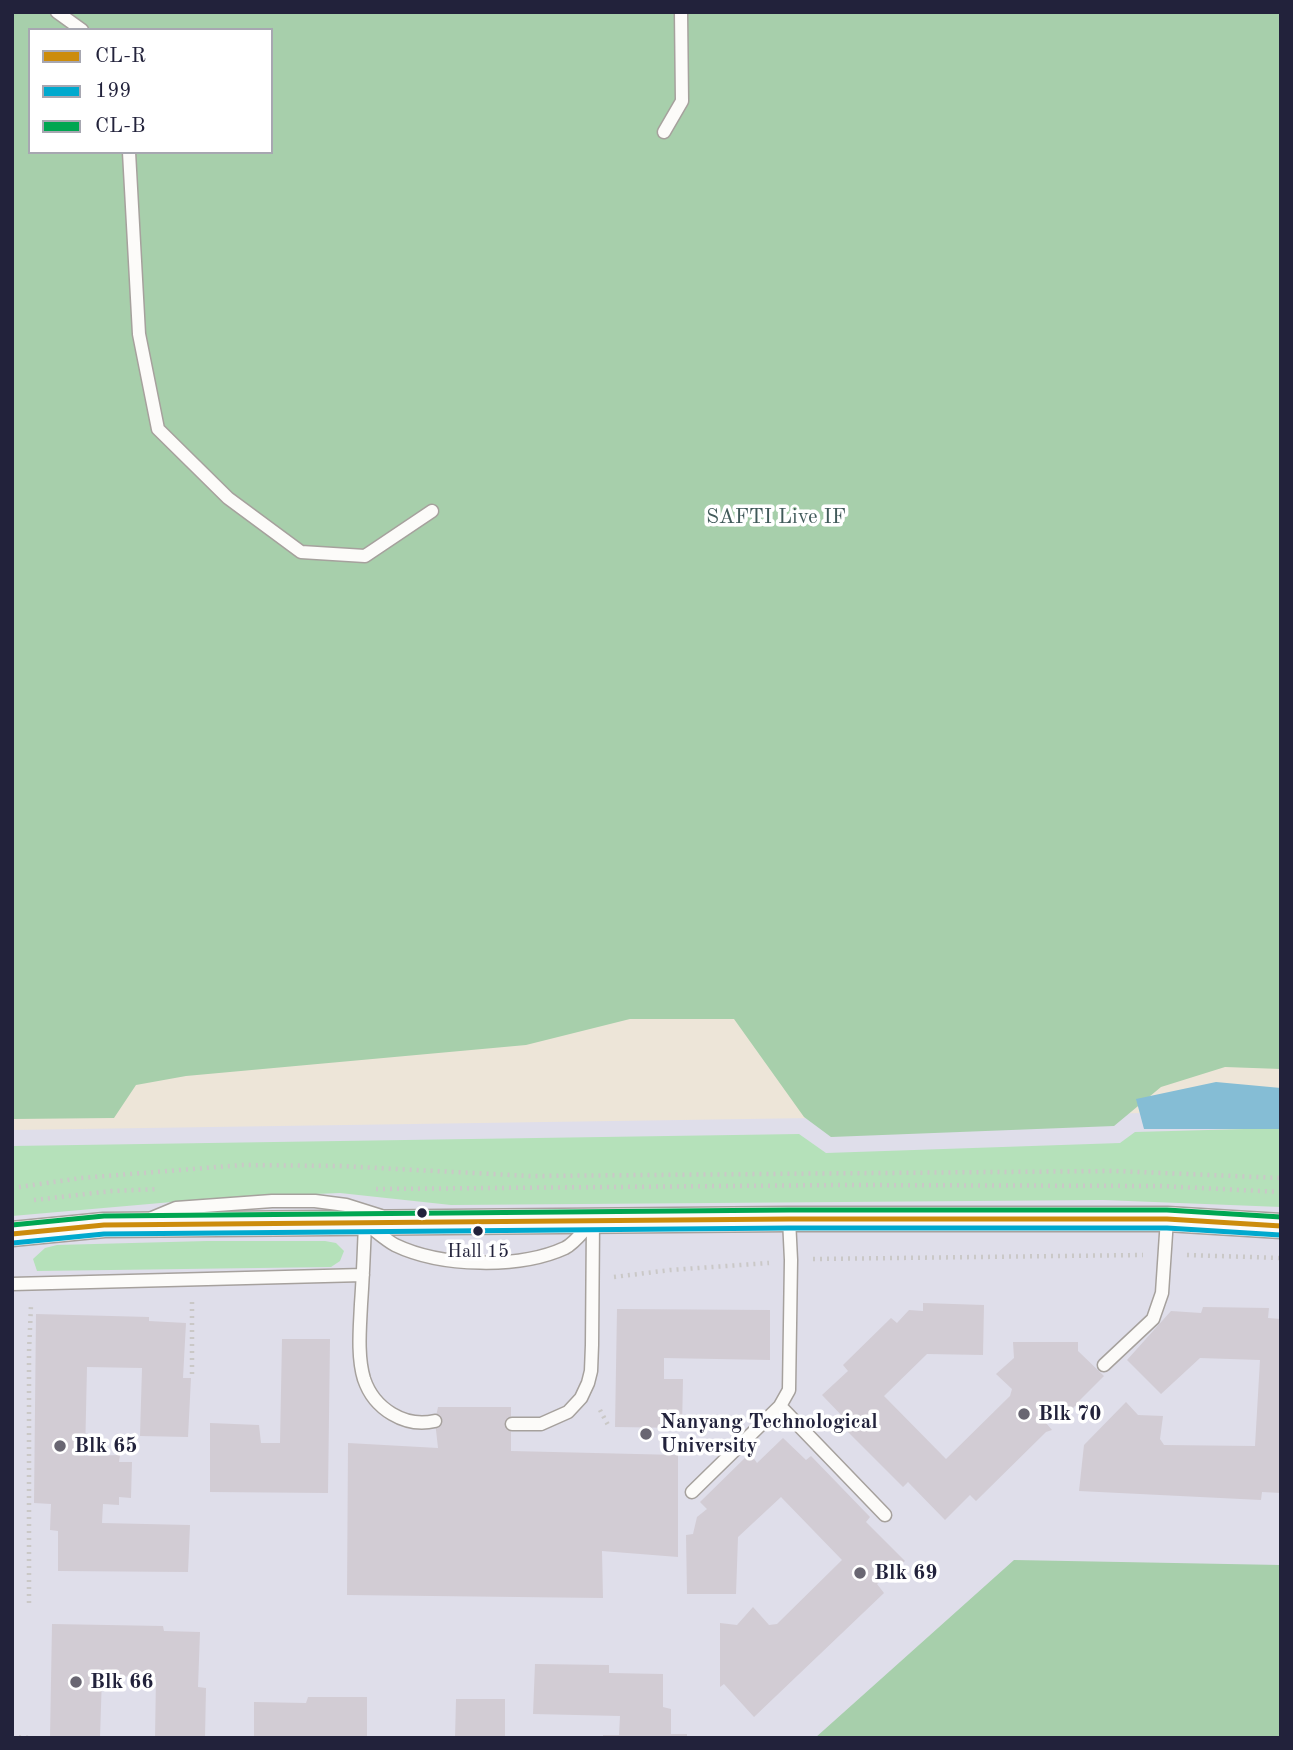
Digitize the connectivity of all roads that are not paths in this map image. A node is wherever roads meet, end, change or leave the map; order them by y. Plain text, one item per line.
1 (57, 12) edge
2 (681, 12) edge
3 (79, 28) edge
4 (664, 132) dead end
5 (129, 154) edge
6 (432, 511) dead end
7 (789, 1219) junction
8 (1167, 1219) junction
9 (593, 1222) junction
10 (365, 1223) junction
11 (405, 1223) junction
12 (135, 1226) junction
13 (1281, 1226) edge
14 (12, 1234) edge
15 (363, 1275) junction
16 (12, 1284) edge
17 (1104, 1365) dead end
18 (780, 1406) junction
19 (435, 1421) dead end
20 (512, 1424) dead end
21 (692, 1492) dead end
22 (886, 1514) dead end

1 - 3 lane
2 - 4 lane
5 - 6 lane
7 - 8 street
7 - 9 street
7 - 18 lane
8 - 13 street
8 - 17 lane
9 - 10 lane
9 - 11 street
9 - 20 lane
10 - 11 street
10 - 12 street
10 - 15 lane
11 - 12 lane
12 - 14 street
15 - 16 lane
15 - 19 lane
18 - 21 lane
18 - 22 lane

